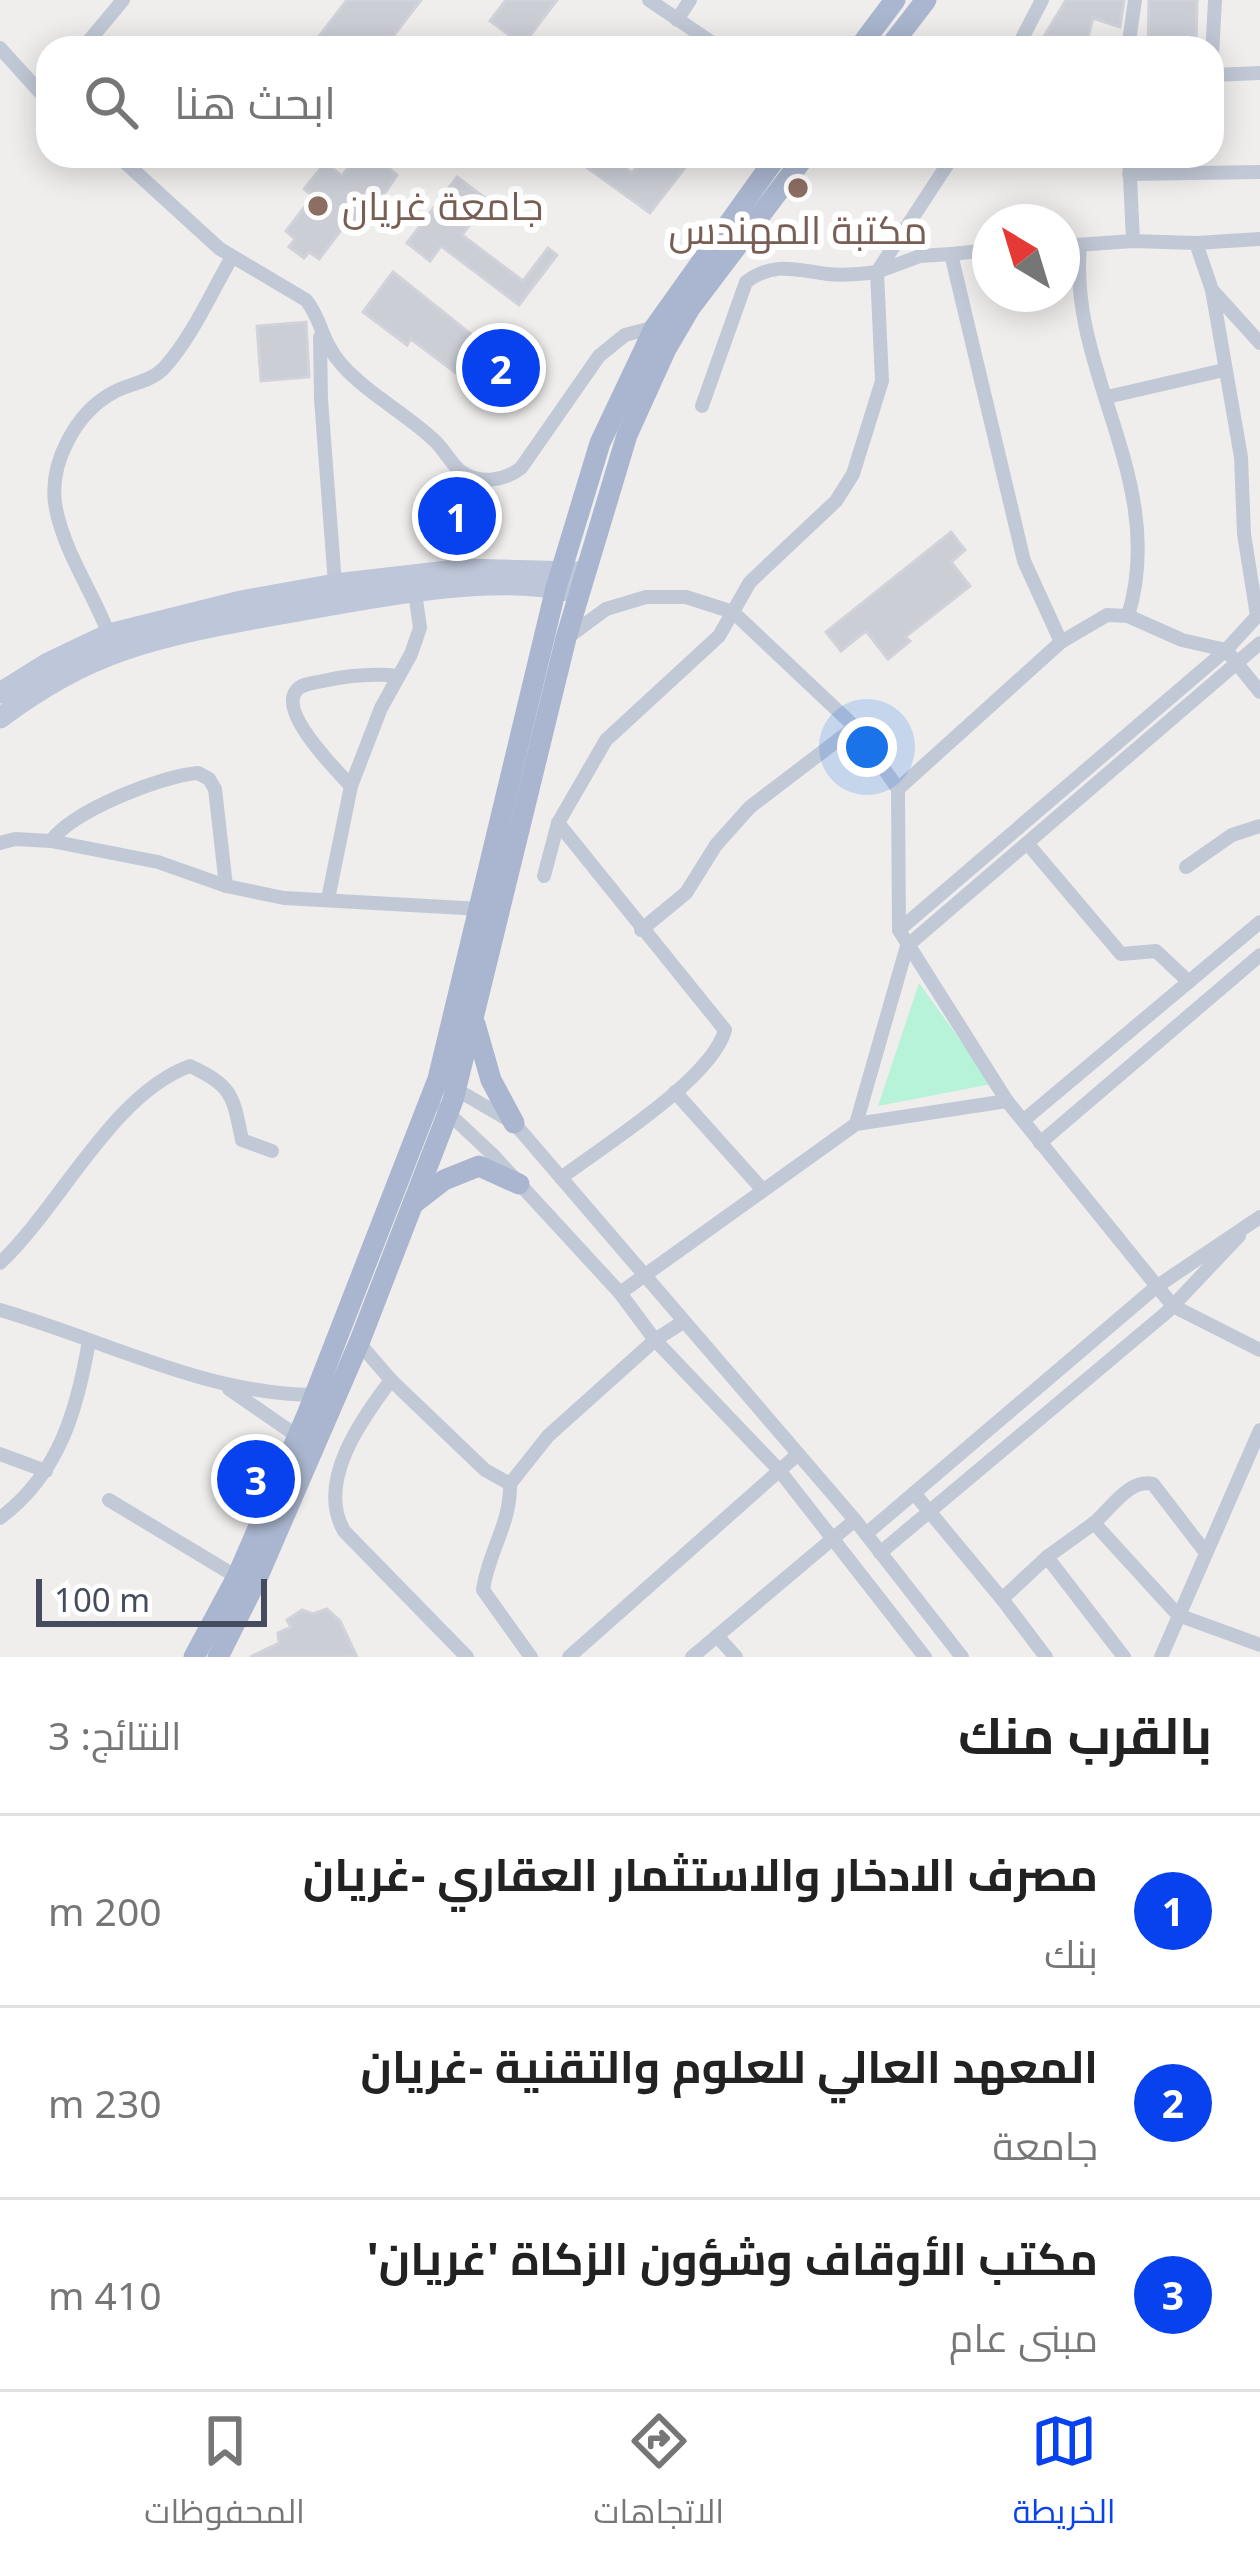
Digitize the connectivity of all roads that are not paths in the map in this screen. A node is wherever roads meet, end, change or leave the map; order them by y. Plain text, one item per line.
1 (123, 0) edge
2 (649, 0) edge
3 (690, 0) edge
4 (895, 0) edge
5 (926, 0) edge
6 (1042, 0) edge
7 (1136, 0) edge
8 (1215, 0) edge
9 (677, 20) junction
10 (93, 36) edge
11 (702, 36) edge
12 (868, 36) edge
13 (898, 36) edge
14 (1023, 36) edge
15 (1130, 36) edge
16 (1213, 36) edge
17 (0, 48) edge
18 (1260, 73) edge
19 (1224, 74) edge
20 (36, 87) edge
21 (132, 168) edge
22 (768, 168) edge
23 (796, 168) edge
24 (945, 168) edge
25 (1130, 168) edge
26 (1260, 172) edge
27 (1130, 174) junction
28 (1260, 239) edge
29 (1133, 241) junction
30 (1196, 243) junction
31 (1080, 248) edge
32 (972, 252) edge
33 (951, 254) junction
34 (232, 257) junction
35 (877, 272) junction
36 (1212, 290) junction
37 (1080, 300) edge
38 (655, 327) junction
39 (320, 335) junction
40 (1260, 343) edge
41 (1224, 370) junction
42 (1107, 397) junction
43 (701, 406) dead end
44 (559, 578) junction
45 (582, 583) junction
46 (335, 584) junction
47 (416, 592) junction
48 (733, 612) junction
49 (1258, 615) edge
50 (1128, 616) junction
51 (566, 638) junction
52 (1061, 642) junction
53 (1260, 643) edge
54 (112, 644) junction
55 (1231, 657) junction
56 (399, 676) junction
57 (1260, 692) edge
58 (0, 693) edge
59 (0, 718) edge
60 (855, 727) junction
61 (351, 786) junction
62 (898, 789) junction
63 (558, 823) junction
64 (1260, 826) edge
65 (51, 841) junction
66 (0, 843) edge
67 (1027, 843) junction
68 (1186, 867) dead end
69 (544, 876) dead end
70 (226, 886) junction
71 (328, 899) junction
72 (482, 909) junction
73 (1260, 922) edge
74 (640, 930) junction
75 (899, 930) junction
76 (908, 946) junction
77 (1260, 956) edge
78 (1189, 982) junction
79 (475, 1021) junction
80 (675, 1093) junction
81 (443, 1095) junction
82 (1007, 1101) junction
83 (1024, 1120) junction
84 (514, 1123) junction
85 (856, 1124) junction
86 (1040, 1143) junction
87 (272, 1151) dead end
88 (561, 1178) junction
89 (519, 1184) junction
90 (762, 1189) junction
91 (412, 1205) junction
92 (1260, 1217) edge
93 (1242, 1232) junction
94 (0, 1263) edge
95 (643, 1275) junction
96 (1156, 1287) junction
97 (620, 1293) junction
98 (1173, 1306) junction
99 (0, 1310) edge
100 (683, 1322) junction
101 (655, 1340) junction
102 (89, 1341) junction
103 (359, 1343) junction
104 (1260, 1350) edge
105 (391, 1380) junction
106 (225, 1386) junction
107 (314, 1395) junction
108 (1260, 1430) edge
109 (297, 1436) junction
110 (0, 1454) edge
111 (797, 1455) junction
112 (779, 1470) junction
113 (46, 1471) junction
114 (510, 1484) junction
115 (914, 1493) junction
116 (109, 1499) dead end
117 (929, 1514) junction
118 (0, 1518) edge
119 (855, 1520) junction
120 (1094, 1523) junction
121 (866, 1534) junction
122 (832, 1538) junction
123 (880, 1553) junction
124 (1206, 1553) junction
125 (1048, 1557) junction
126 (237, 1577) junction
127 (1002, 1599) junction
128 (1178, 1615) junction
129 (717, 1636) junction
130 (1260, 1645) edge
131 (577, 1654) edge
132 (194, 1657) edge
133 (218, 1657) edge
134 (467, 1657) edge
135 (531, 1657) edge
136 (692, 1657) edge
137 (736, 1657) edge
138 (925, 1657) edge
139 (962, 1657) edge
140 (1046, 1657) edge
141 (1124, 1657) edge
142 (1161, 1657) edge

1 - 10 street
2 - 9 street
3 - 9 street
4 - 12 main road
5 - 13 main road
6 - 14 street
7 - 15 street
8 - 16 street
9 - 11 street
17 - 20 street
18 - 19 street
21 - 34 street
22 - 38 main road
23 - 45 main road
24 - 35 street
25 - 27 street
26 - 27 street
27 - 29 street
28 - 30 street
29 - 30 street
29 - 31 street
30 - 36 street
32 - 33 street
33 - 35 street
33 - 52 street
34 - 39 street
34 - 54 street
35 - 43 street
35 - 48 street
36 - 40 street
36 - 41 street
37 - 42 street
38 - 39 street
38 - 44 main road
39 - 46 street
41 - 42 street
41 - 49 street
42 - 50 street
44 - 45 main road
44 - 46 main road
44 - 47 main road
44 - 72 main road
45 - 51 main road
46 - 54 main road
47 - 54 main road
47 - 56 street
48 - 51 street
48 - 60 street
48 - 63 street
49 - 55 street
50 - 52 street
50 - 55 street
51 - 79 main road
52 - 62 street
53 - 55 street
54 - 58 main road
54 - 59 main road
55 - 57 street
55 - 67 street
55 - 75 street
56 - 61 street
56 - 61 street
60 - 62 street
60 - 74 street
61 - 71 street
62 - 75 street
63 - 69 street
63 - 74 street
64 - 68 street
65 - 66 street
65 - 70 street
65 - 70 street
67 - 76 street
67 - 78 street
70 - 71 street
71 - 72 street
72 - 81 main road
73 - 78 street
74 - 80 street
75 - 76 street
76 - 82 street
76 - 85 street
77 - 86 street
78 - 83 street
79 - 81 main road
79 - 84 main road
80 - 88 street
80 - 90 street
81 - 84 street
81 - 89 street
81 - 91 main road
81 - 107 main road
82 - 83 street
82 - 85 street
83 - 86 street
84 - 88 street
85 - 90 street
86 - 96 street
87 - 94 street
88 - 95 street
89 - 91 main road
89 - 97 street
90 - 95 street
91 - 103 main road
92 - 93 street
93 - 96 street
93 - 98 street
95 - 97 street
95 - 100 street
96 - 98 street
96 - 115 street
97 - 101 street
98 - 104 street
98 - 117 street
99 - 102 street
100 - 101 street
100 - 111 street
101 - 112 street
101 - 114 street
102 - 106 street
102 - 113 street
103 - 105 street
103 - 133 main road
105 - 114 street
105 - 134 street
106 - 107 street
106 - 109 street
107 - 109 main road
108 - 124 street
109 - 126 main road
110 - 113 street
111 - 112 street
111 - 119 street
112 - 122 street
112 - 131 street
113 - 118 street
114 - 135 street
115 - 117 street
115 - 121 street
116 - 126 street
117 - 123 street
117 - 127 street
119 - 121 street
119 - 122 street
120 - 124 street
120 - 125 street
120 - 128 street
121 - 123 street
122 - 129 street
122 - 138 street
123 - 139 street
124 - 128 street
125 - 127 street
125 - 141 street
126 - 132 main road
127 - 140 street
128 - 130 street
128 - 142 street
129 - 136 street
129 - 137 street

